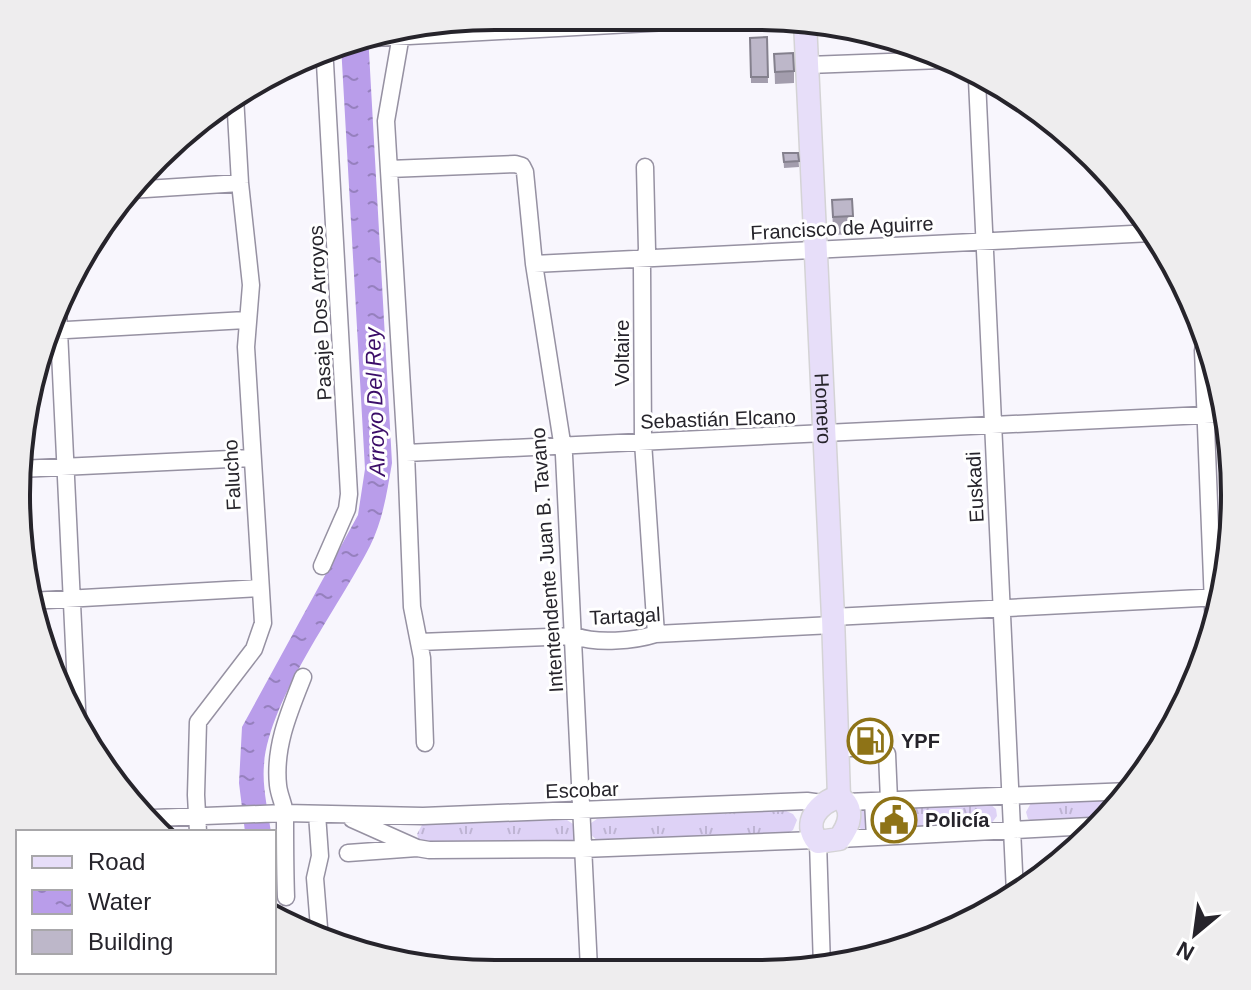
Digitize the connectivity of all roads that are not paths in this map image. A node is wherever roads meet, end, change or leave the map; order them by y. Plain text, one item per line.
1 (495, 30) edge
2 (454, 32) edge
3 (806, 33) edge
4 (393, 42) edge
5 (922, 61) edge
6 (325, 62) edge
7 (808, 65) junction
8 (977, 86) edge
9 (236, 109) edge
10 (645, 167) dead end
11 (389, 169) junction
12 (240, 183) junction
13 (144, 189) edge
14 (1140, 233) edge
15 (985, 240) junction
16 (816, 248) junction
17 (644, 259) junction
18 (534, 264) junction
19 (246, 320) junction
20 (60, 331) edge
21 (55, 345) edge
22 (1204, 372) edge
23 (1206, 415) junction
24 (1214, 415) edge
25 (992, 427) junction
26 (824, 434) junction
27 (643, 442) junction
28 (561, 444) junction
29 (406, 453) junction
30 (251, 458) junction
31 (65, 467) junction
32 (31, 468) edge
33 (322, 566) dead end
34 (1215, 571) edge
35 (259, 588) junction
36 (1209, 597) edge
37 (70, 599) junction
38 (42, 600) edge
39 (1001, 609) junction
40 (833, 621) junction
41 (656, 634) junction
42 (575, 636) junction
43 (419, 642) junction
44 (303, 677) dead end
45 (76, 697) edge
46 (425, 743) dead end
47 (837, 748) junction
48 (1114, 792) edge
49 (1011, 796) junction
50 (836, 800) junction
51 (881, 800) junction
52 (582, 810) junction
53 (283, 813) junction
54 (317, 814) junction
55 (343, 815) junction
56 (423, 816) junction
57 (162, 819) edge
58 (198, 825) edge
59 (1082, 826) edge
60 (1012, 830) junction
61 (875, 837) junction
62 (824, 840) junction
63 (417, 848) junction
64 (582, 849) junction
65 (348, 853) dead end
66 (1014, 882) edge
67 (286, 897) dead end
68 (319, 926) edge
69 (822, 955) edge
70 (588, 960) edge

1 - 2 street
3 - 7 main road, Homero
4 - 11 street
5 - 7 street
6 - 33 street, Pasaje Dos Arroyos
7 - 16 main road, Homero
8 - 15 street, Euskadi
9 - 12 street, Falucho
10 - 17 street, Voltaire
11 - 18 street, Intentendente Juan B. Tavano
11 - 29 street
12 - 13 street
12 - 19 street, Falucho
14 - 15 street, Francisco de Aguirre
15 - 16 street, Francisco de Aguirre
15 - 25 street, Euskadi
16 - 17 street, Francisco de Aguirre
16 - 26 main road, Homero
17 - 18 street, Francisco de Aguirre
17 - 27 street, Voltaire
18 - 28 street, Intentendente Juan B. Tavano
19 - 20 street
19 - 30 street, Falucho
21 - 31 street
22 - 23 street
23 - 24 street, Sebastián Elcano
23 - 25 street, Sebastián Elcano
23 - 34 street
25 - 26 street, Sebastián Elcano
25 - 39 street, Euskadi
26 - 27 street, Sebastián Elcano
26 - 40 main road, Homero
27 - 28 street, Sebastián Elcano
27 - 41 street, Voltaire
28 - 29 street, Sebastián Elcano
28 - 42 street, Intentendente Juan B. Tavano
29 - 43 street
30 - 31 street
30 - 35 street, Falucho
31 - 32 street
31 - 37 street
35 - 37 street
35 - 58 street, Falucho
36 - 39 street, Tartagal
37 - 38 street
37 - 45 street
39 - 40 street, Tartagal
39 - 49 street, Euskadi
40 - 41 street, Tartagal
40 - 47 main road, Homero
41 - 42 street, Tartagal
42 - 43 street, Tartagal
42 - 52 street, Intentendente Juan B. Tavano
43 - 46 street
44 - 53 street
47 - 50 main road, Homero
47 - 51 street
48 - 49 street, Escobar
49 - 51 street, Escobar
49 - 60 street, Euskadi
50 - 51 street, Escobar
50 - 52 street, Escobar
50 - 62 main road
50 - 62 main road
51 - 61 street
52 - 56 street, Escobar
52 - 64 street, Intentendente Juan B. Tavano
53 - 54 street, Escobar
53 - 58 street, Escobar
53 - 67 street
54 - 55 street, Escobar
54 - 68 street
55 - 56 street, Escobar
55 - 63 street, Escobar
56 - 63 street
57 - 58 street, Escobar
59 - 60 street, Escobar
60 - 61 street, Escobar
60 - 66 street, Euskadi
61 - 62 street, Escobar
62 - 64 street, Escobar
62 - 69 street
63 - 64 street, Escobar
63 - 65 street, Escobar
64 - 70 street, Intentendente Juan B. Tavano

